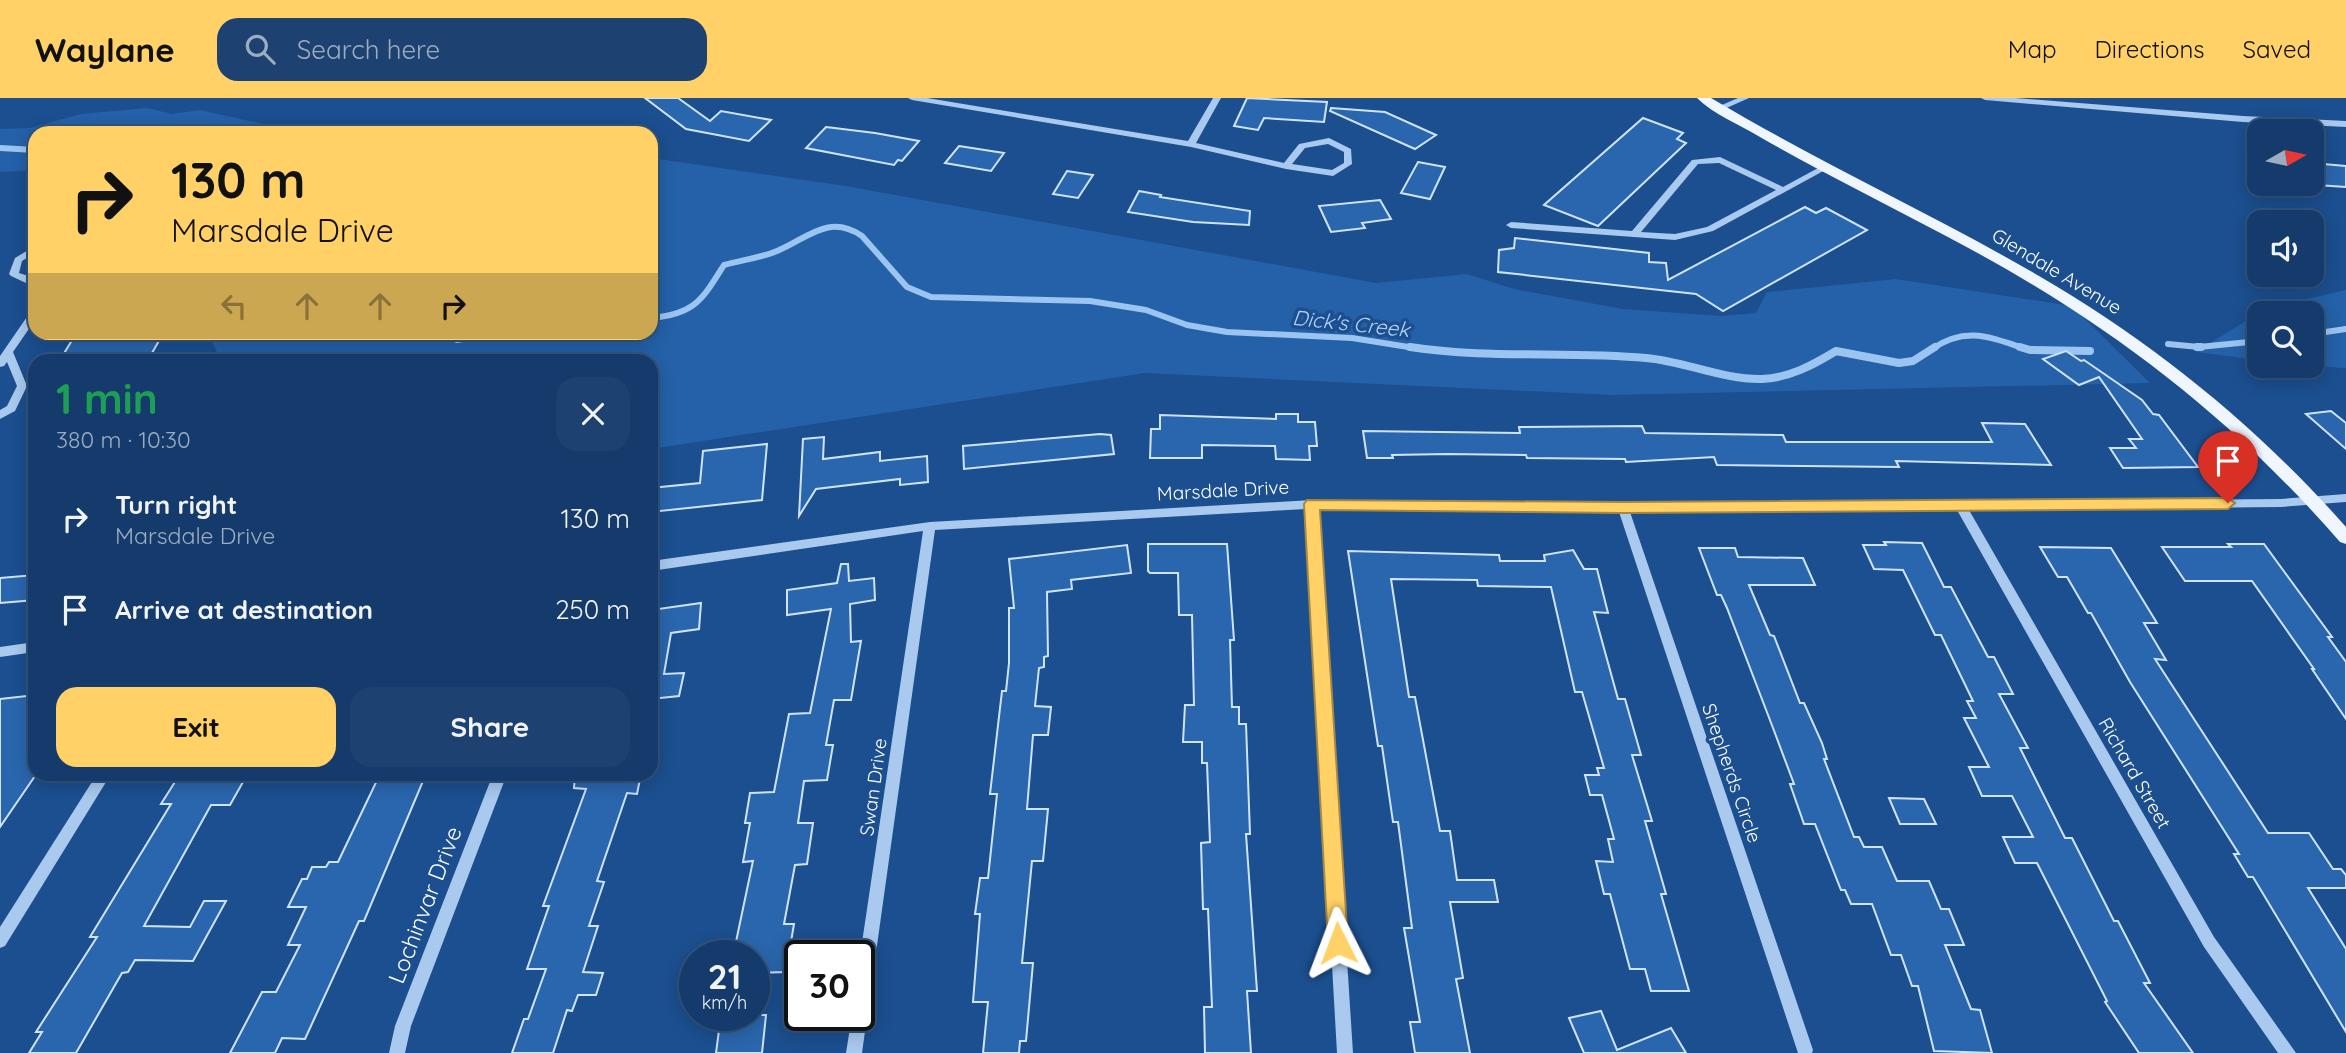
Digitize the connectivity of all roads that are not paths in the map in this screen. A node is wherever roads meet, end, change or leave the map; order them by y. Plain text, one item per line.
1 (912, 98) edge
2 (1217, 98) edge
3 (1703, 98) edge
4 (1745, 98) edge
5 (1985, 98) edge
6 (1719, 108) junction
7 (2346, 124) edge
8 (1191, 145) junction
9 (1286, 166) junction
10 (1823, 169) junction
11 (1783, 190) junction
12 (1511, 225) dead end
13 (1634, 234) junction
14 (28, 254) edge
15 (28, 281) edge
16 (28, 324) edge
17 (9, 354) junction
18 (0, 364) edge
19 (0, 415) edge
20 (2346, 498) edge
21 (2317, 502) junction
22 (1312, 504) junction
23 (1961, 506) junction
24 (1623, 508) junction
25 (930, 526) junction
26 (2346, 538) edge
27 (658, 565) edge
28 (28, 648) edge
29 (0, 652) edge
30 (100, 781) edge
31 (497, 781) edge
32 (0, 941) edge
33 (1805, 1050) dead end
34 (397, 1053) edge
35 (854, 1053) edge
36 (1345, 1053) edge
37 (2288, 1053) edge

1 - 8 street
2 - 8 street
3 - 6 main road, Glendale Avenue
4 - 6 street
5 - 7 street
6 - 10 main road, Glendale Avenue
8 - 9 street
9 - 9 street
10 - 11 street
10 - 21 main road, Glendale Avenue
11 - 13 street
11 - 13 street
12 - 13 street
14 - 15 street
16 - 17 street
17 - 18 street
17 - 19 street
20 - 21 street, Marsdale Drive
21 - 23 street, Marsdale Drive
21 - 26 main road, Glendale Avenue
22 - 24 street, Marsdale Drive
22 - 25 street, Marsdale Drive
22 - 36 street
23 - 24 street, Marsdale Drive
23 - 37 street, Richard Street
24 - 33 street, Shepherds Circle
25 - 27 street, Marsdale Drive
25 - 35 street, Swan Drive
28 - 29 street
30 - 32 street
31 - 34 street, Lochinvar Drive

